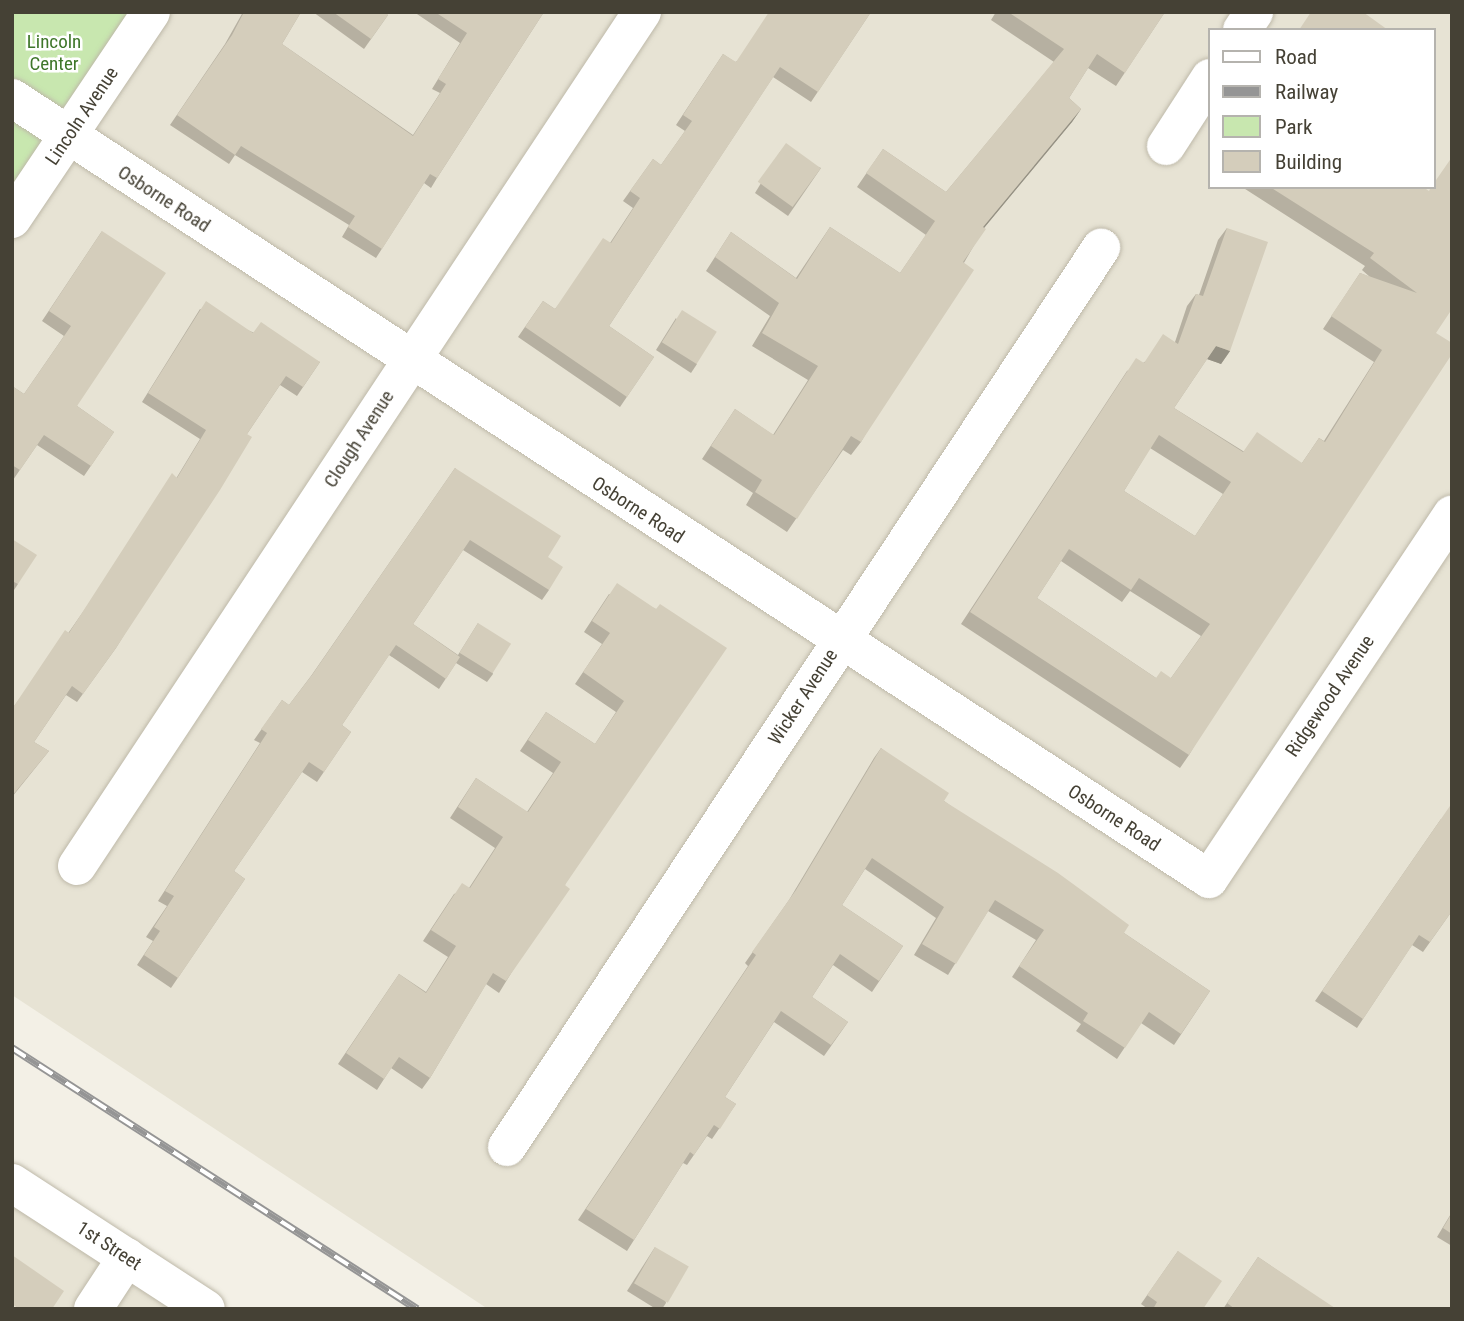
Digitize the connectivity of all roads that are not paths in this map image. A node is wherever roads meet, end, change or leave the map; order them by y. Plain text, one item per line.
1 (151, 12) edge
2 (642, 12) edge
3 (1254, 12) edge
4 (1243, 28) edge
5 (1208, 81) edge
6 (12, 98) edge
7 (70, 136) junction
8 (1166, 146) dead end
9 (12, 219) edge
10 (1101, 248) dead end
11 (410, 361) junction
12 (1452, 514) edge
13 (840, 641) junction
14 (77, 866) dead end
15 (1209, 879) joint
16 (507, 1147) dead end
17 (12, 1183) edge
18 (127, 1257) junction
19 (93, 1309) edge
20 (206, 1309) edge

1 - 7 street, Lincoln Avenue
2 - 11 street, Clough Avenue
3 - 4 street
5 - 8 street
6 - 7 street, Osborne Road
7 - 9 street, Lincoln Avenue
7 - 11 street, Osborne Road
10 - 13 street, Wicker Avenue
11 - 13 street, Osborne Road
11 - 14 street, Clough Avenue
12 - 15 street, Ridgewood Avenue
13 - 15 street, Osborne Road
13 - 16 street, Wicker Avenue
17 - 18 street, 1st Street
18 - 19 street
18 - 20 street, 1st Street

